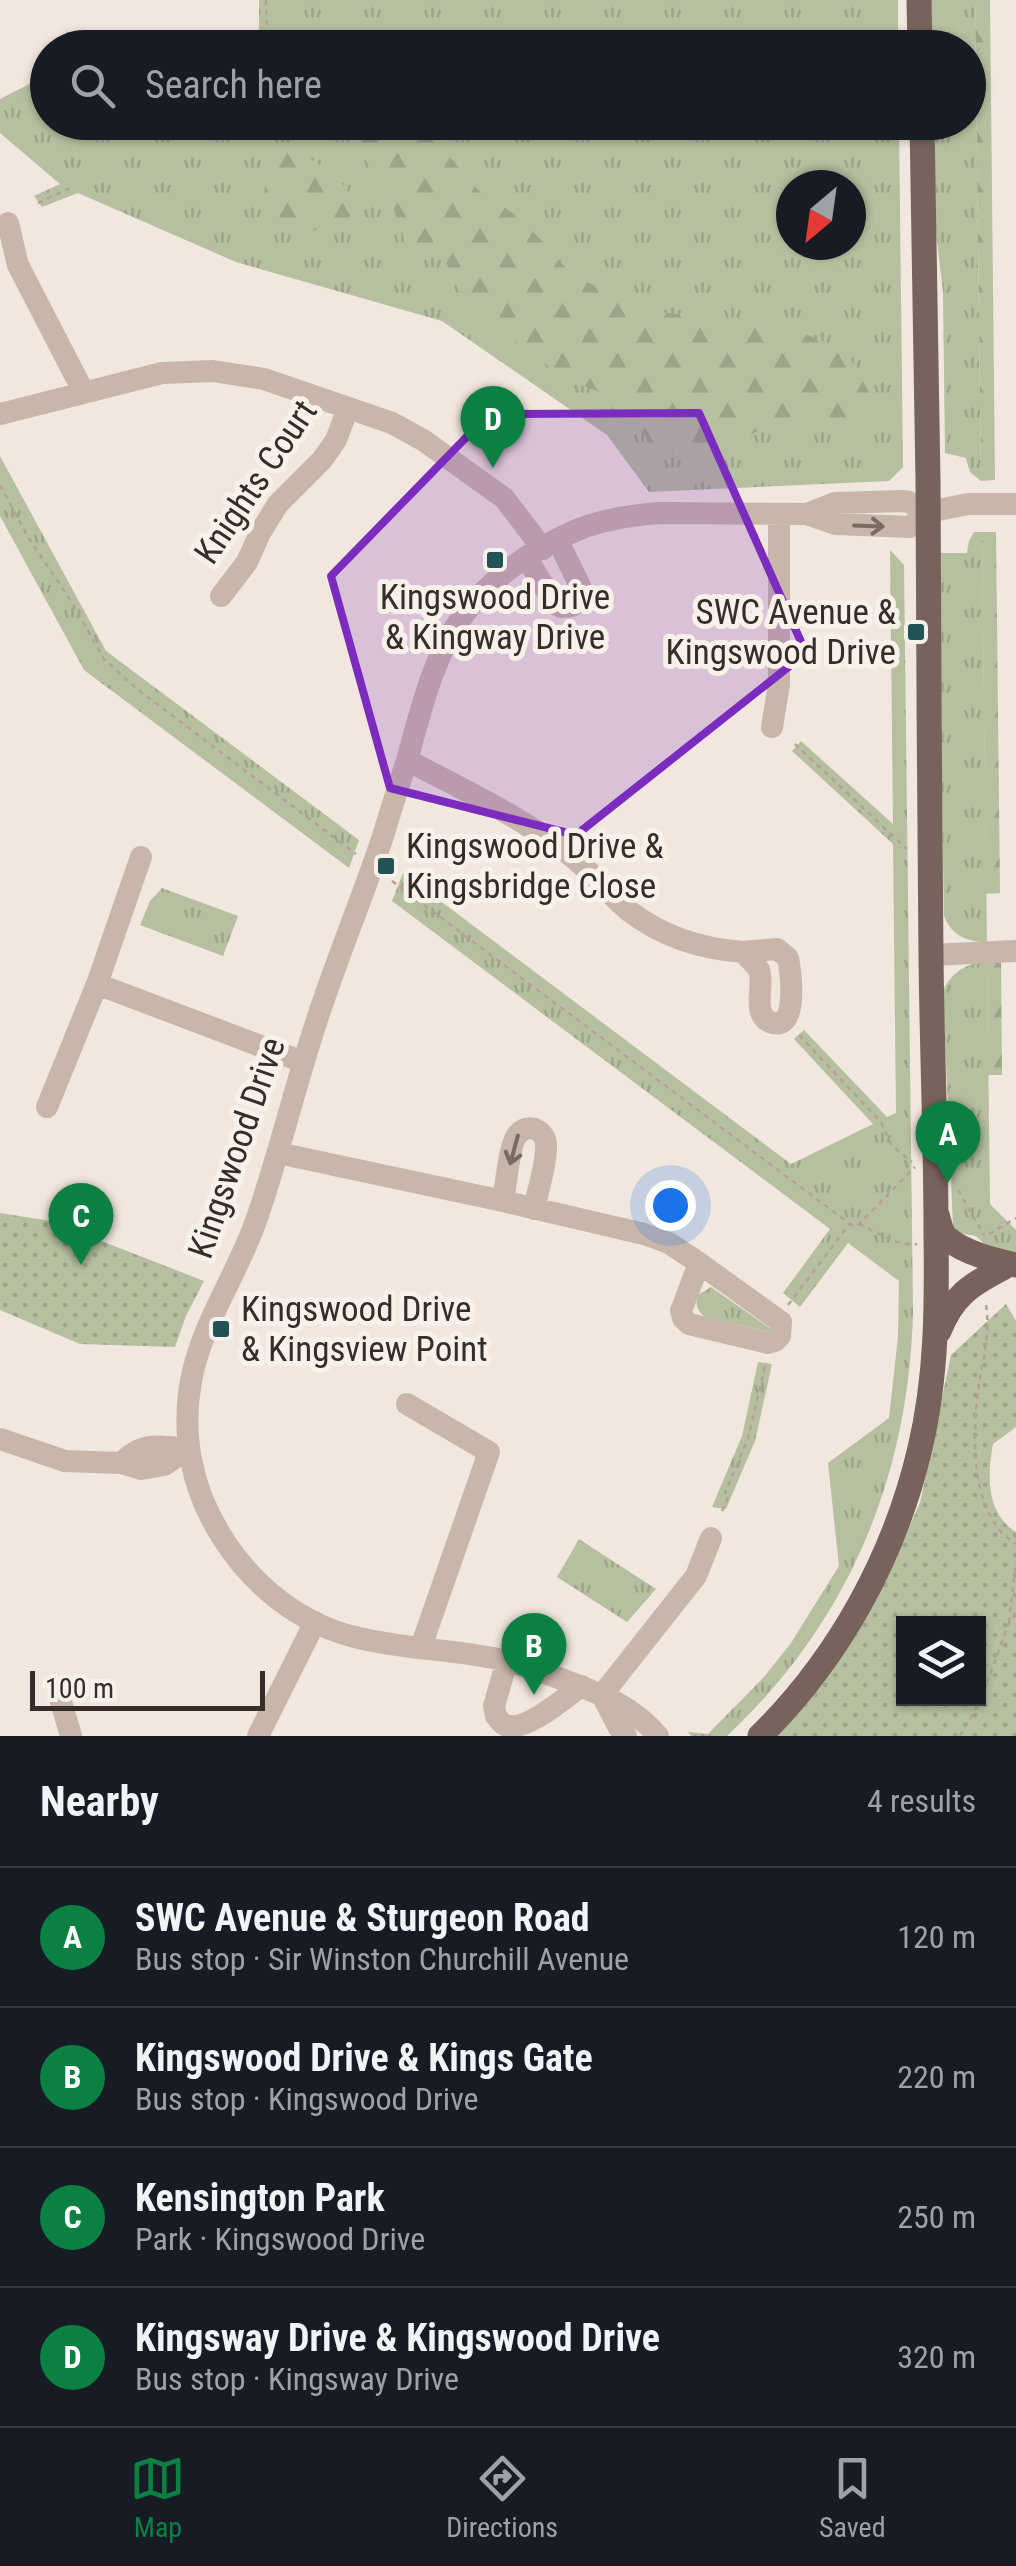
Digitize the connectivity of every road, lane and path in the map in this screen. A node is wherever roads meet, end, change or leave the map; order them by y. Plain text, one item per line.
1 (266, 0) edge
2 (920, 0) edge
3 (266, 30) dead end
4 (920, 30) edge
5 (922, 140) edge
6 (72, 187) dead end
7 (38, 203) dead end
8 (8, 223) dead end
9 (83, 391) junction
10 (348, 408) junction
11 (0, 414) edge
12 (0, 485) edge
13 (1016, 504) edge
14 (928, 512) junction
15 (779, 514) junction
16 (542, 549) junction
17 (221, 596) dead end
18 (772, 727) dead end
19 (795, 744) dead end
20 (407, 760) junction
21 (914, 851) dead end
22 (357, 854) dead end
23 (141, 856) dead end
24 (392, 881) dead end
25 (1016, 951) edge
26 (743, 952) dead end
27 (931, 955) junction
28 (98, 984) junction
29 (798, 1034) dead end
30 (303, 1062) junction
31 (47, 1107) dead end
32 (278, 1153) junction
33 (956, 1187) dead end
34 (503, 1201) junction
35 (534, 1208) junction
36 (936, 1212) junction
37 (1016, 1218) edge
38 (850, 1224) junction
39 (859, 1224) junction
40 (984, 1236) junction
41 (979, 1240) dead end
42 (918, 1244) dead end
43 (699, 1263) dead end
44 (937, 1266) junction
45 (1012, 1267) edge
46 (788, 1306) dead end
47 (986, 1308) dead end
48 (936, 1340) junction
49 (766, 1360) dead end
50 (407, 1404) dead end
51 (0, 1439) edge
52 (188, 1449) junction
53 (722, 1511) dead end
54 (711, 1538) dead end
55 (1016, 1544) edge
56 (1016, 1562) edge
57 (1016, 1613) edge
58 (315, 1622) junction
59 (1008, 1623) junction
60 (421, 1647) junction
61 (507, 1661) junction
62 (592, 1691) junction
63 (60, 1698) dead end
64 (72, 1736) edge
65 (258, 1736) edge
66 (626, 1736) edge
67 (658, 1736) edge
68 (760, 1736) edge
69 (960, 1736) edge

1 - 3 path
2 - 4 main road
5 - 14 main road
6 - 7 path
8 - 9 street
9 - 10 street
9 - 11 street
10 - 16 street
10 - 17 street, Knights Court
12 - 22 path
13 - 14 street
14 - 15 street, Kingswood Drive
14 - 27 main road
15 - 16 street, Kingswood Drive
15 - 18 street
16 - 20 street, Kingswood Drive
19 - 21 path
20 - 26 street
20 - 30 street, Kingswood Drive
23 - 28 street
24 - 38 path
25 - 27 street
27 - 36 main road
28 - 30 street
28 - 31 street
29 - 39 path
30 - 32 street, Kingswood Drive
32 - 34 street
32 - 52 street, Kingswood Drive
33 - 40 path
34 - 35 street
35 -> 34 street
35 - 43 street
36 - 44 main road
36 - 45 main road
37 - 40 path
38 - 39 path
38 - 46 path
39 - 42 path
40 - 41 path
44 - 45 main road
44 - 48 main road
45 - 48 main road
47 - 55 path
48 - 68 main road
49 - 53 path
50 - 60 street
51 - 52 street
52 - 58 street, Kingswood Drive
54 - 62 street
56 - 59 path
57 - 59 path
58 - 60 street, Kingswood Drive
58 - 65 street
59 - 69 path
60 - 61 street, Kingswood Drive
61 - 62 street, Kingswood Drive
61 - 62 street
62 - 66 street
62 - 67 street, Kingswood Drive
63 - 64 street

